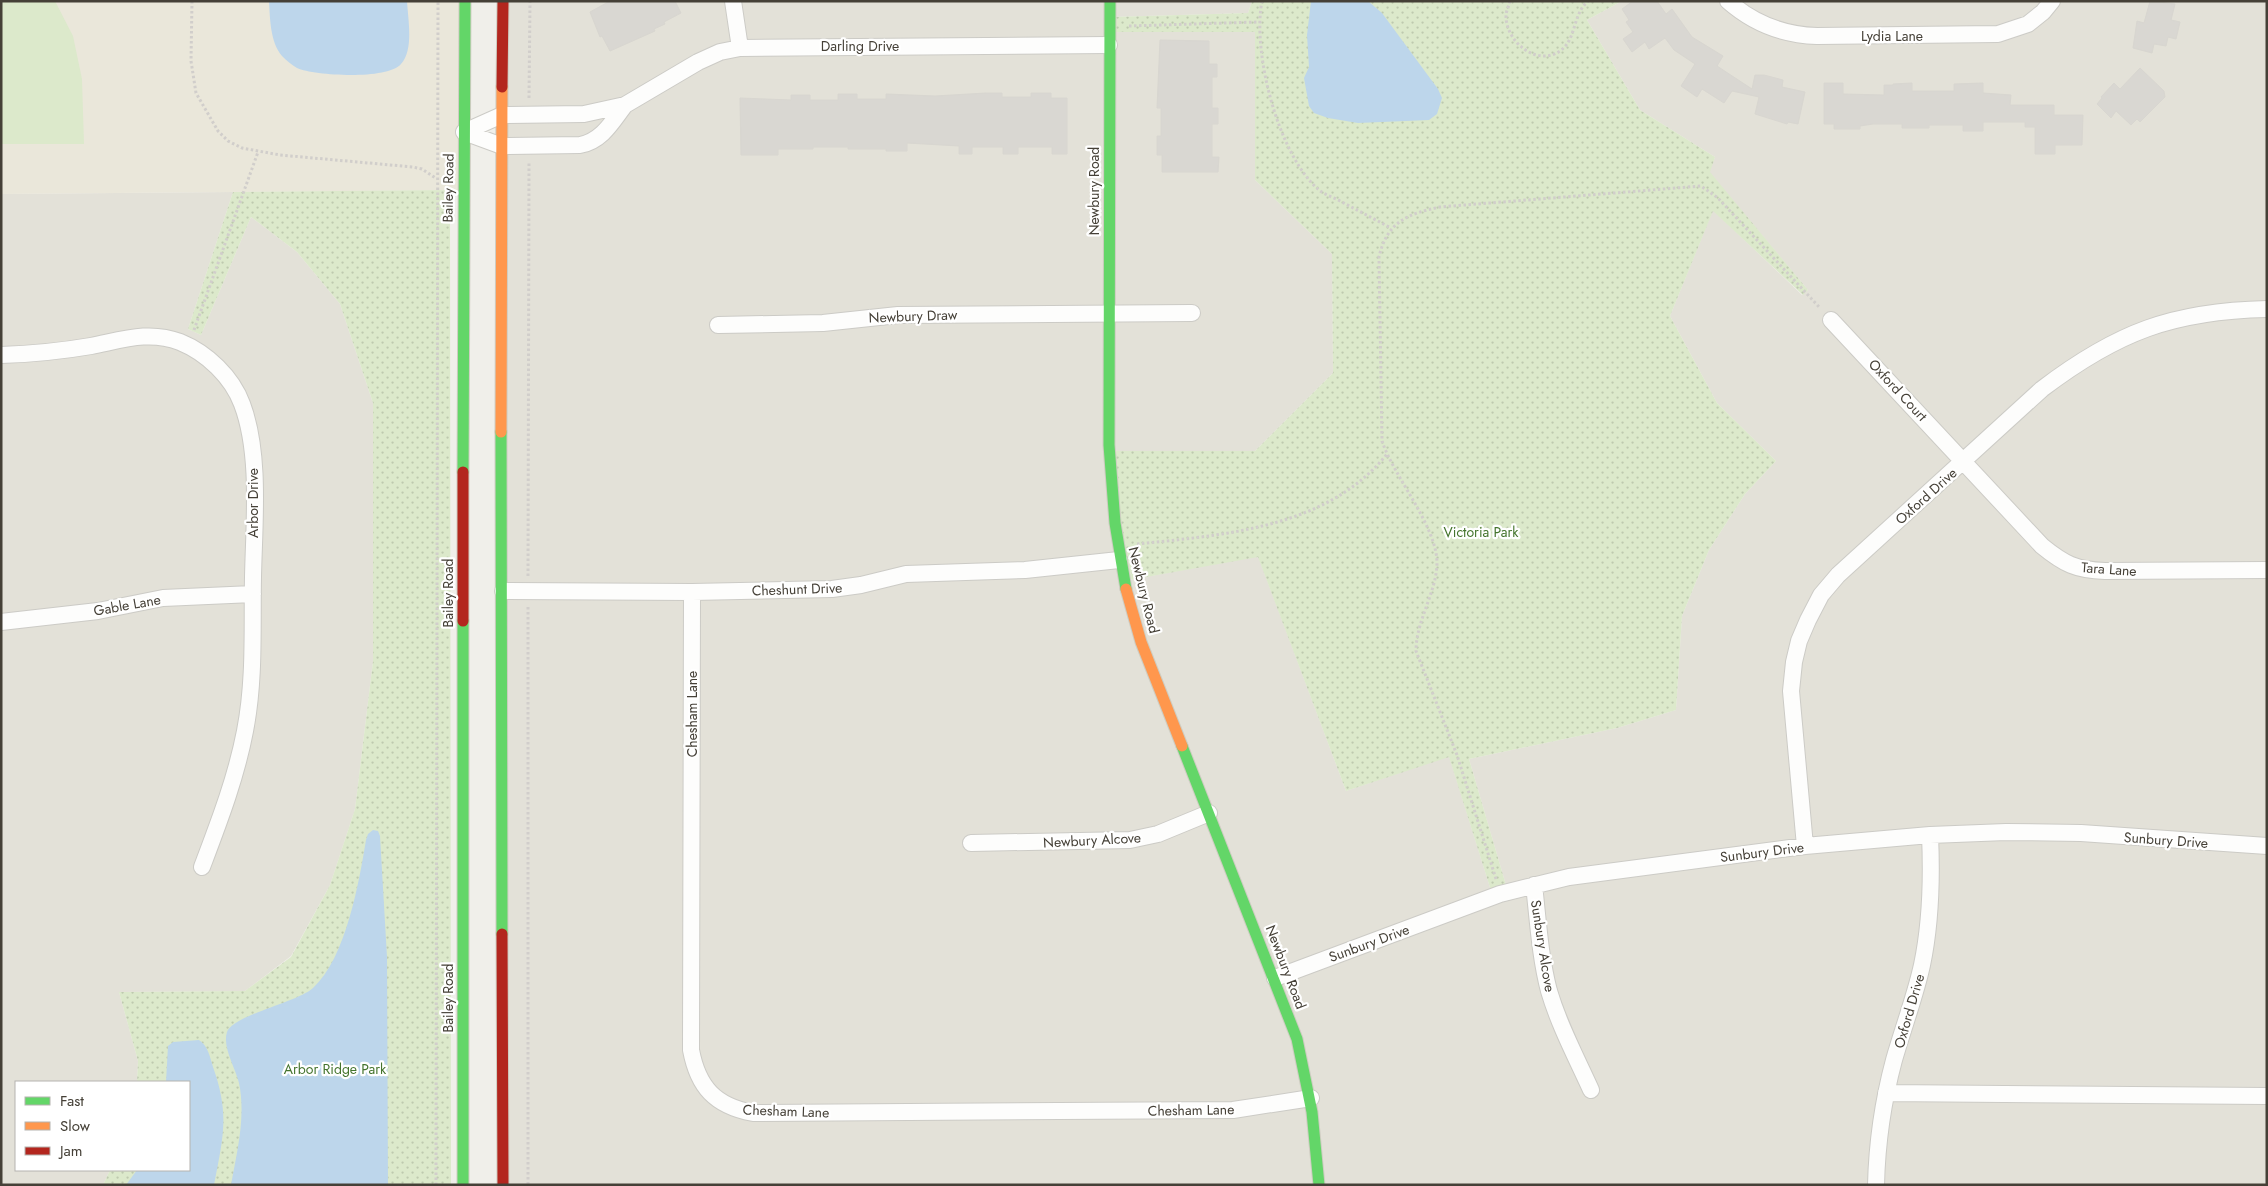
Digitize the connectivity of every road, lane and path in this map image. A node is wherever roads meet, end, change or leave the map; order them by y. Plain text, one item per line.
1 (192, 1) edge
2 (438, 1) edge
3 (465, 1) edge
4 (503, 1) edge
5 (733, 1) edge
6 (1110, 1) edge
7 (1262, 1) edge
8 (1510, 1) edge
9 (1588, 1) edge
10 (1728, 1) edge
11 (2052, 1) edge
12 (1258, 22) junction
13 (1110, 24) junction
14 (1109, 45) junction
15 (740, 48) junction
16 (625, 105) junction
17 (502, 116) junction
18 (464, 132) junction
19 (502, 146) junction
20 (258, 152) junction
21 (438, 179) junction
22 (1391, 228) junction
23 (2267, 309) edge
24 (1192, 313) dead end
25 (1109, 314) junction
26 (1831, 320) joint
27 (198, 321) dead end
28 (718, 325) dead end
29 (1, 355) edge
30 (1386, 454) junction
31 (1964, 461) junction
32 (1118, 553) junction
33 (2267, 570) edge
34 (503, 591) junction
35 (692, 592) junction
36 (253, 594) junction
37 (1, 622) edge
38 (1209, 813) junction
39 (1930, 835) junction
40 (971, 843) dead end
41 (1805, 846) junction
42 (2267, 846) edge
43 (202, 867) dead end
44 (1534, 885) junction
45 (1500, 894) junction
46 (1274, 978) junction
47 (1591, 1090) dead end
48 (1886, 1093) junction
49 (2267, 1096) edge
50 (1311, 1098) junction
51 (436, 1185) edge
52 (463, 1185) edge
53 (503, 1185) edge
54 (1320, 1185) edge
55 (1876, 1185) edge

1 - 20 path
2 - 21 path
3 - 18 main road, Bailey Road
4 - 17 main road
5 - 15 street
6 - 13 main road, Newbury Road
7 - 12 path
8 - 9 path
10 - 11 street, Lydia Lane
12 - 13 path
12 - 22 path
13 - 14 main road, Newbury Road
14 - 15 street, Darling Drive
14 - 25 main road, Newbury Road
15 - 16 street, Darling Drive
16 - 17 street, Darling Drive
16 - 19 street, Darling Drive
17 - 18 street, Darling Drive
17 - 19 main road
18 - 19 street, Darling Drive
18 - 52 main road, Bailey Road
19 - 34 main road
20 - 21 path
20 - 27 path
21 - 51 path
22 - 26 path
22 - 30 path
23 - 31 street, Oxford Drive
24 - 25 street, Newbury Draw
25 - 28 street, Newbury Draw
25 - 32 main road, Newbury Road
26 - 31 street, Oxford Court
29 - 36 street, Arbor Drive
30 - 32 path
30 - 45 path
31 - 33 street, Tara Lane
31 - 41 street, Oxford Drive
32 - 35 street, Cheshunt Drive
32 - 38 main road, Newbury Road
34 - 35 street, Cheshunt Drive
34 - 53 main road
35 - 50 street, Chesham Lane
36 - 37 street, Gable Lane
36 - 43 street, Arbor Drive
38 - 40 street, Newbury Alcove
38 - 46 main road, Newbury Road
39 - 41 street, Sunbury Drive
39 - 42 street, Sunbury Drive
39 - 48 street, Oxford Drive
41 - 44 street, Sunbury Drive
44 - 45 street, Sunbury Drive
44 - 47 street, Sunbury Alcove
45 - 46 street, Sunbury Drive
46 - 50 main road, Newbury Road
48 - 49 street
48 - 55 street, Oxford Drive
50 - 54 main road, Newbury Road

